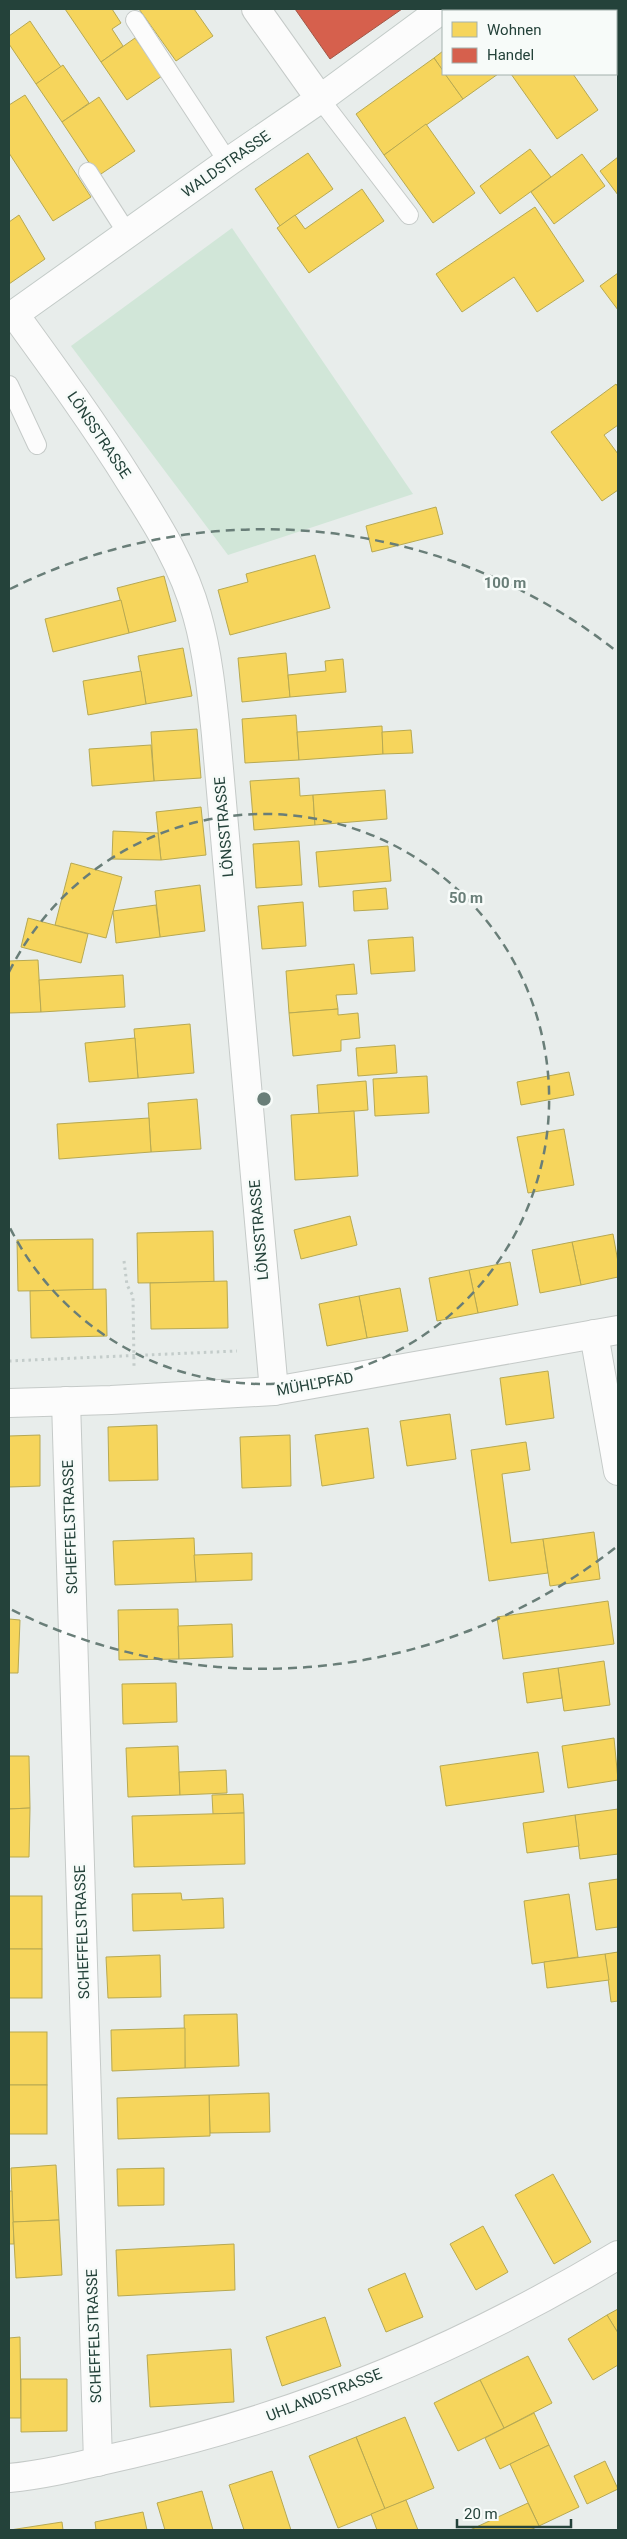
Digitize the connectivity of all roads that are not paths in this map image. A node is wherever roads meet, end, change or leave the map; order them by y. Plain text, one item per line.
1 (256, 9) edge
2 (442, 9) edge
3 (135, 20) dead end
4 (320, 99) junction
5 (228, 162) junction
6 (88, 172) dead end
7 (409, 215) dead end
8 (127, 233) junction
9 (12, 316) edge
10 (9, 384) edge
11 (38, 445) dead end
12 (606, 1332) edge
13 (274, 1391) junction
14 (66, 1401) junction
15 (9, 1403) edge
16 (618, 1471) edge
17 (618, 2255) edge
18 (98, 2462) junction
19 (9, 2478) edge

1 - 4 street
2 - 4 street, WALDSTRASSE
3 - 5 lane
4 - 5 street, WALDSTRASSE
4 - 7 lane
5 - 8 street, WALDSTRASSE
6 - 8 lane
8 - 9 street, WALDSTRASSE
9 - 13 street, LÖNSSTRASSE
10 - 11 lane
12 - 13 street, MÜHLPFAD
12 - 16 street
13 - 14 street, MÜHLPFAD
14 - 15 street, MÜHLPFAD
14 - 18 street, SCHEFFELSTRASSE
17 - 18 street, UHLANDSTRASSE
18 - 19 street, UHLANDSTRASSE

